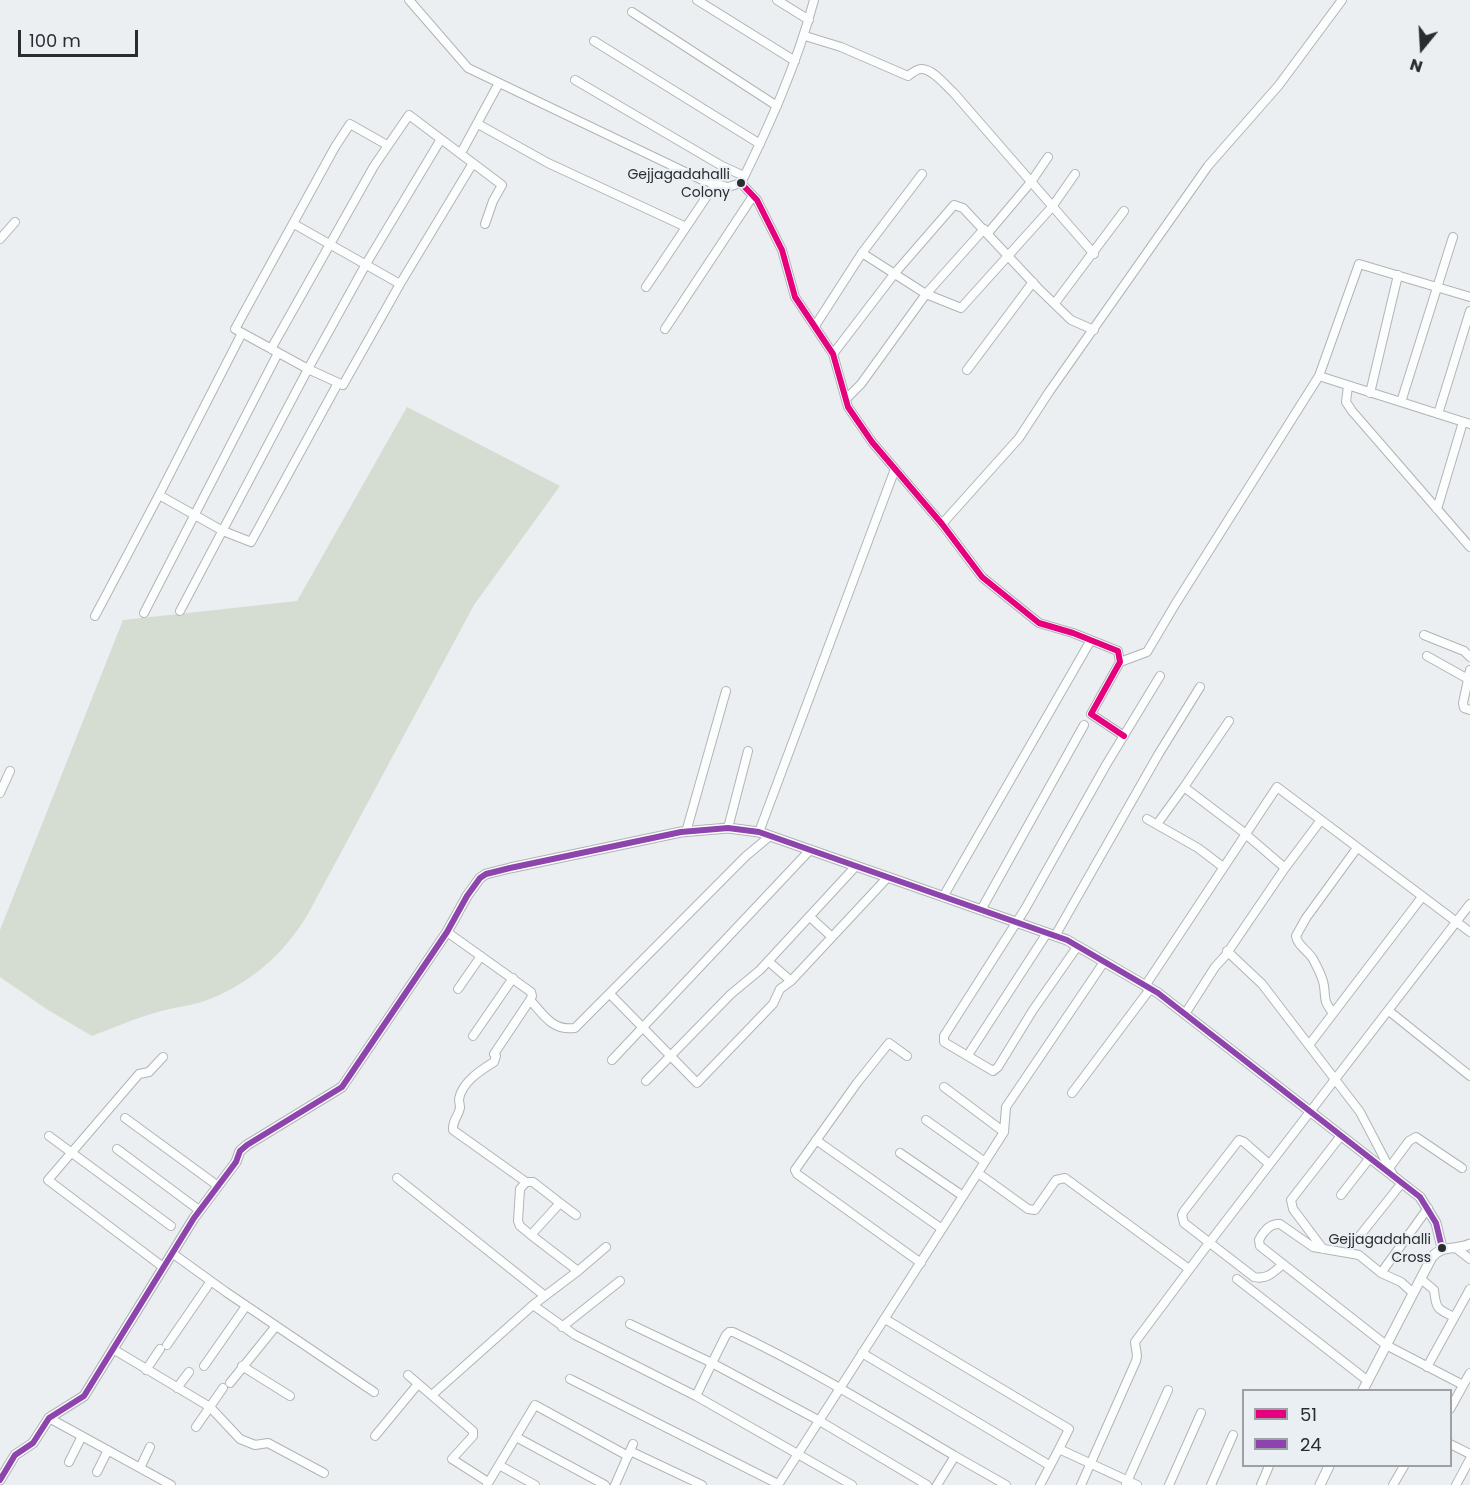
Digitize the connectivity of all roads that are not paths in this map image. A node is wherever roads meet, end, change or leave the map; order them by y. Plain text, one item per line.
1 (409, 0) edge
2 (697, 0) edge
3 (777, 0) edge
4 (814, 0) edge
5 (1342, 0) edge
6 (632, 12) dead end
7 (809, 20) junction
8 (805, 36) junction
9 (594, 41) dead end
10 (795, 61) junction
11 (575, 80) dead end
12 (499, 83) junction
13 (777, 106) junction
14 (478, 124) junction
15 (441, 139) junction
16 (760, 144) junction
17 (387, 145) junction
18 (461, 153) junction
19 (1048, 157) dead end
20 (473, 163) junction
21 (922, 174) dead end
22 (1075, 174) dead end
23 (742, 179) junction
24 (1031, 182) junction
25 (715, 184) junction
26 (753, 196) junction
27 (1052, 207) junction
28 (1124, 211) dead end
29 (15, 222) dead end
30 (294, 224) junction
31 (485, 224) dead end
32 (686, 228) junction
33 (986, 231) junction
34 (1453, 237) dead end
35 (0, 239) edge
36 (330, 243) junction
37 (862, 253) junction
38 (1094, 254) junction
39 (1008, 255) junction
40 (366, 264) junction
41 (895, 273) junction
42 (1398, 275) junction
43 (1034, 282) junction
44 (400, 284) junction
45 (646, 287) dead end
46 (1437, 287) junction
47 (926, 294) junction
48 (1470, 297) edge
49 (1055, 303) junction
50 (1470, 311) edge
51 (815, 326) junction
52 (665, 329) dead end
53 (1094, 330) junction
54 (242, 333) junction
55 (274, 351) junction
56 (833, 354) junction
57 (308, 369) junction
58 (967, 370) dead end
59 (1319, 375) junction
60 (338, 383) junction
61 (1348, 386) junction
62 (1370, 393) junction
63 (846, 399) junction
64 (1401, 402) junction
65 (1438, 414) junction
66 (1466, 423) edge
67 (895, 469) junction
68 (159, 495) junction
69 (1437, 509) junction
70 (195, 516) junction
71 (942, 524) junction
72 (223, 531) junction
73 (1470, 547) edge
74 (180, 610) dead end
75 (144, 613) dead end
76 (94, 616) dead end
77 (1424, 635) dead end
78 (1091, 640) junction
79 (1427, 656) dead end
80 (1470, 657) edge
81 (1120, 662) junction
82 (1470, 670) edge
83 (1160, 676) dead end
84 (1468, 680) junction
85 (1200, 687) dead end
86 (726, 691) dead end
87 (1470, 710) edge
88 (1229, 722) dead end
89 (1084, 726) dead end
90 (1124, 736) junction
91 (748, 751) dead end
92 (10, 771) dead end
93 (1184, 788) junction
94 (0, 793) edge
95 (1147, 819) dead end
96 (1160, 820) dead end
97 (1322, 820) junction
98 (728, 828) junction
99 (686, 832) junction
100 (759, 832) junction
101 (1245, 833) junction
102 (770, 836) junction
103 (1357, 848) junction
104 (810, 850) junction
105 (856, 866) junction
106 (1223, 867) junction
107 (1285, 868) junction
108 (888, 878) junction
109 (943, 897) junction
110 (1422, 897) junction
111 (1470, 904) edge
112 (981, 910) junction
113 (810, 917) junction
114 (1455, 921) junction
115 (1016, 922) junction
116 (447, 932) junction
117 (1470, 932) edge
118 (1051, 935) junction
119 (832, 937) junction
120 (1077, 946) junction
121 (1227, 951) junction
122 (480, 956) junction
123 (768, 961) junction
124 (1104, 962) junction
125 (513, 978) junction
126 (791, 981) junction
127 (1148, 987) junction
128 (458, 989) dead end
129 (610, 994) junction
130 (530, 1000) junction
131 (1389, 1011) junction
132 (1333, 1013) junction
133 (1185, 1014) junction
134 (642, 1028) junction
135 (473, 1036) dead end
136 (1309, 1045) junction
137 (969, 1055) junction
138 (671, 1056) junction
139 (907, 1056) dead end
140 (163, 1058) dead end
141 (612, 1060) dead end
142 (1470, 1076) edge
143 (1335, 1080) junction
144 (646, 1081) dead end
145 (944, 1087) dead end
146 (1072, 1093) dead end
147 (1309, 1112) junction
148 (125, 1118) dead end
149 (926, 1120) dead end
150 (1005, 1132) junction
151 (49, 1136) dead end
152 (1340, 1137) junction
153 (816, 1140) junction
154 (117, 1149) dead end
155 (71, 1153) junction
156 (900, 1153) dead end
157 (1369, 1159) junction
158 (985, 1162) junction
159 (1269, 1164) junction
160 (1389, 1168) junction
161 (1462, 1168) dead end
162 (978, 1173) junction
163 (397, 1178) dead end
164 (1398, 1181) junction
165 (526, 1182) junction
166 (219, 1186) junction
167 (1341, 1195) dead end
168 (963, 1196) junction
169 (560, 1203) junction
170 (1428, 1208) junction
171 (199, 1210) junction
172 (576, 1215) dead end
173 (171, 1226) dead end
174 (942, 1229) junction
175 (531, 1234) junction
176 (1358, 1238) dead end
177 (1209, 1243) junction
178 (1470, 1244) edge
179 (606, 1247) dead end
180 (1442, 1248) junction
181 (1457, 1249) junction
182 (1324, 1250) junction
183 (172, 1253) junction
184 (1470, 1259) edge
185 (921, 1263) junction
186 (1283, 1264) junction
187 (164, 1267) junction
188 (1189, 1269) junction
189 (578, 1271) junction
190 (1381, 1273) junction
191 (1237, 1279) dead end
192 (1420, 1279) junction
193 (211, 1281) junction
194 (620, 1281) dead end
195 (1470, 1289) edge
196 (1413, 1293) junction
197 (545, 1296) junction
198 (533, 1305) junction
199 (246, 1306) junction
200 (1455, 1317) junction
201 (885, 1319) junction
202 (630, 1324) dead end
203 (276, 1326) junction
204 (562, 1326) junction
205 (1386, 1346) junction
206 (113, 1349) junction
207 (862, 1353) junction
208 (712, 1363) junction
209 (204, 1366) dead end
210 (242, 1366) junction
211 (1427, 1367) junction
212 (146, 1370) junction
213 (189, 1372) dead end
214 (1470, 1373) edge
215 (408, 1375) dead end
216 (570, 1379) dead end
217 (418, 1384) junction
218 (1462, 1385) junction
219 (1366, 1386) edge
220 (840, 1387) junction
221 (177, 1388) junction
222 (1168, 1390) dead end
223 (374, 1392) dead end
224 (432, 1395) junction
225 (696, 1395) junction
226 (290, 1396) dead end
227 (1452, 1405) edge
228 (210, 1407) junction
229 (1201, 1413) dead end
230 (49, 1418) junction
231 (818, 1420) junction
232 (196, 1427) dead end
233 (1233, 1435) dead end
234 (82, 1436) junction
235 (375, 1436) dead end
236 (516, 1437) junction
237 (1452, 1445) edge
238 (150, 1447) dead end
239 (1059, 1449) junction
240 (108, 1450) junction
241 (630, 1450) junction
242 (797, 1452) junction
243 (1470, 1454) edge
244 (955, 1456) junction
245 (1470, 1459) edge
246 (69, 1462) dead end
247 (1090, 1464) junction
248 (499, 1465) junction
249 (1049, 1465) junction
250 (1269, 1467) edge
251 (1329, 1467) edge
252 (1403, 1467) edge
253 (140, 1468) junction
254 (97, 1472) dead end
255 (324, 1473) dead end
256 (0, 1480) edge
257 (487, 1483) edge
258 (1126, 1483) edge
259 (778, 1484) edge
260 (171, 1485) edge
261 (535, 1485) edge
262 (605, 1485) edge
263 (615, 1485) edge
264 (702, 1485) edge
265 (852, 1485) edge
266 (927, 1485) edge
267 (937, 1485) edge
268 (1006, 1485) edge
269 (1040, 1485) edge
270 (1081, 1485) edge
271 (1137, 1485) edge
272 (1169, 1485) edge
273 (1211, 1485) edge
274 (1261, 1485) edge
275 (1320, 1485) edge
276 (1393, 1485) edge
277 (1456, 1485) edge

1 - 12 street
2 - 10 street
3 - 7 street
4 - 7 street
5 - 53 street
6 - 13 street
7 - 8 street
8 - 10 street
8 - 24 street
9 - 16 street
10 - 13 street
11 - 23 street
12 - 14 street
12 - 25 street
13 - 16 street
14 - 18 street
14 - 32 street
15 - 17 street
15 - 18 street
15 - 40 street
16 - 23 street
17 - 30 street
17 - 36 street
18 - 20 street
19 - 24 street
20 - 31 street
20 - 44 street
21 - 37 street
22 - 27 street
23 - 25 street
23 - 26 street
24 - 27 street
24 - 33 street
25 - 32 street
26 - 51 street
26 - 52 street
27 - 38 street
27 - 39 street
28 - 38 street
29 - 35 street
30 - 36 street
30 - 54 street
32 - 45 street
33 - 39 street
33 - 41 street
33 - 47 street
34 - 46 street
36 - 40 street
36 - 55 street
37 - 41 street
37 - 51 street
38 - 49 street
39 - 43 street
39 - 47 street
40 - 44 street
40 - 57 street
41 - 47 street
41 - 56 street
42 - 46 street
42 - 59 street
42 - 62 street
43 - 49 street
43 - 58 street
44 - 60 street
46 - 48 street
46 - 64 street
47 - 63 street
49 - 53 street
50 - 65 street
51 - 56 street
53 - 71 street
54 - 55 street
54 - 68 street
55 - 57 street
55 - 70 street
56 - 63 street
57 - 60 street
57 - 72 street
59 - 61 street
59 - 81 street
60 - 72 street
61 - 62 street
61 - 69 street
62 - 64 street
63 - 67 street
64 - 65 street
65 - 66 street
66 - 69 street
67 - 71 street
67 - 100 street
68 - 70 street
68 - 76 street
69 - 73 street
70 - 72 street
70 - 75 street
71 - 78 street
72 - 74 street
77 - 80 street
78 - 81 street
78 - 109 street
79 - 84 street
81 - 90 street
82 - 84 street
83 - 90 street
84 - 87 street
85 - 118 street
86 - 99 street
88 - 93 street
89 - 112 street
90 - 115 street
91 - 98 street
92 - 94 street
93 - 96 street
93 - 101 street
95 - 106 street
97 - 101 street
97 - 103 street
97 - 107 street
98 - 99 street
98 - 100 street
99 - 116 street
100 - 102 street
101 - 106 street
101 - 107 street
102 - 104 street
102 - 129 street
103 - 110 street
103 - 132 street
104 - 105 street
104 - 134 street
105 - 108 street
105 - 113 street
106 - 127 street
107 - 121 street
108 - 109 street
108 - 119 street
109 - 112 street
110 - 114 street
110 - 132 street
111 - 114 street
112 - 115 street
113 - 119 street
113 - 123 street
114 - 117 street
114 - 131 street
115 - 118 street
115 - 137 street
116 - 122 street
116 - 166 street
118 - 120 street
118 - 137 street
119 - 126 street
120 - 124 street
120 - 137 street
121 - 133 street
121 - 136 street
122 - 125 street
122 - 128 street
123 - 126 street
123 - 138 street
124 - 127 street
124 - 150 street
125 - 130 street
125 - 135 street
126 - 138 street
127 - 133 street
127 - 146 street
129 - 130 street
129 - 134 street
130 - 165 street
131 - 142 street
131 - 143 street
132 - 136 street
133 - 147 street
134 - 138 street
134 - 141 street
136 - 143 street
138 - 144 street
139 - 153 street
140 - 155 street
143 - 147 street
143 - 160 street
145 - 150 street
147 - 152 street
147 - 159 street
148 - 166 street
149 - 158 street
150 - 158 street
151 - 155 street
152 - 157 street
152 - 182 street
153 - 174 street
153 - 185 street
154 - 171 street
155 - 173 street
155 - 187 street
156 - 168 street
157 - 164 street
157 - 167 street
158 - 162 street
159 - 177 street
159 - 177 street
160 - 161 street
160 - 164 street
162 - 168 street
162 - 188 street
163 - 197 street
164 - 170 street
164 - 176 street
165 - 169 street
165 - 175 street
166 - 171 street
168 - 174 street
169 - 172 street
169 - 175 street
170 - 180 street
170 - 190 street
171 - 183 street
174 - 185 street
175 - 189 street
177 - 186 street
177 - 188 street
178 - 181 street
179 - 189 street
180 - 181 street
180 - 192 street
181 - 184 street
182 - 186 street
182 - 190 street
183 - 187 street
183 - 193 street
185 - 201 street
186 - 205 street
187 - 206 street
188 - 247 street
189 - 197 street
190 - 196 street
191 - 219 street
192 - 196 street
192 - 200 street
193 - 199 street
193 - 212 street
194 - 204 street
195 - 200 street
196 - 205 street
197 - 198 street
198 - 204 street
198 - 224 street
199 - 203 street
199 - 209 street
200 - 211 street
201 - 207 street
201 - 239 street
202 - 208 street
203 - 210 street
203 - 223 street
204 - 225 street
205 - 211 street
205 - 219 street
206 - 212 street
206 - 230 street
207 - 220 street
207 - 249 street
208 - 220 street
208 - 225 street
208 - 231 street
210 - 226 street
210 - 228 street
211 - 218 street
212 - 221 street
213 - 221 street
214 - 218 street
215 - 217 street
216 - 259 street
217 - 224 street
217 - 235 street
218 - 227 street
220 - 231 street
220 - 244 street
221 - 228 street
222 - 258 street
224 - 257 street
225 - 242 street
228 - 232 street
228 - 255 street
229 - 272 street
230 - 234 street
230 - 256 street
231 - 242 street
231 - 266 street
233 - 273 street
234 - 240 street
234 - 246 street
236 - 241 street
236 - 248 street
236 - 262 street
237 - 243 street
238 - 253 street
239 - 247 street
239 - 249 street
240 - 253 street
240 - 254 street
241 - 263 street
241 - 264 street
242 - 259 street
242 - 265 street
244 - 267 street
244 - 268 street
245 - 277 street
247 - 258 street
247 - 270 street
248 - 257 street
248 - 261 street
249 - 269 street
250 - 274 street
251 - 275 street
252 - 276 street
253 - 260 street
258 - 271 street

